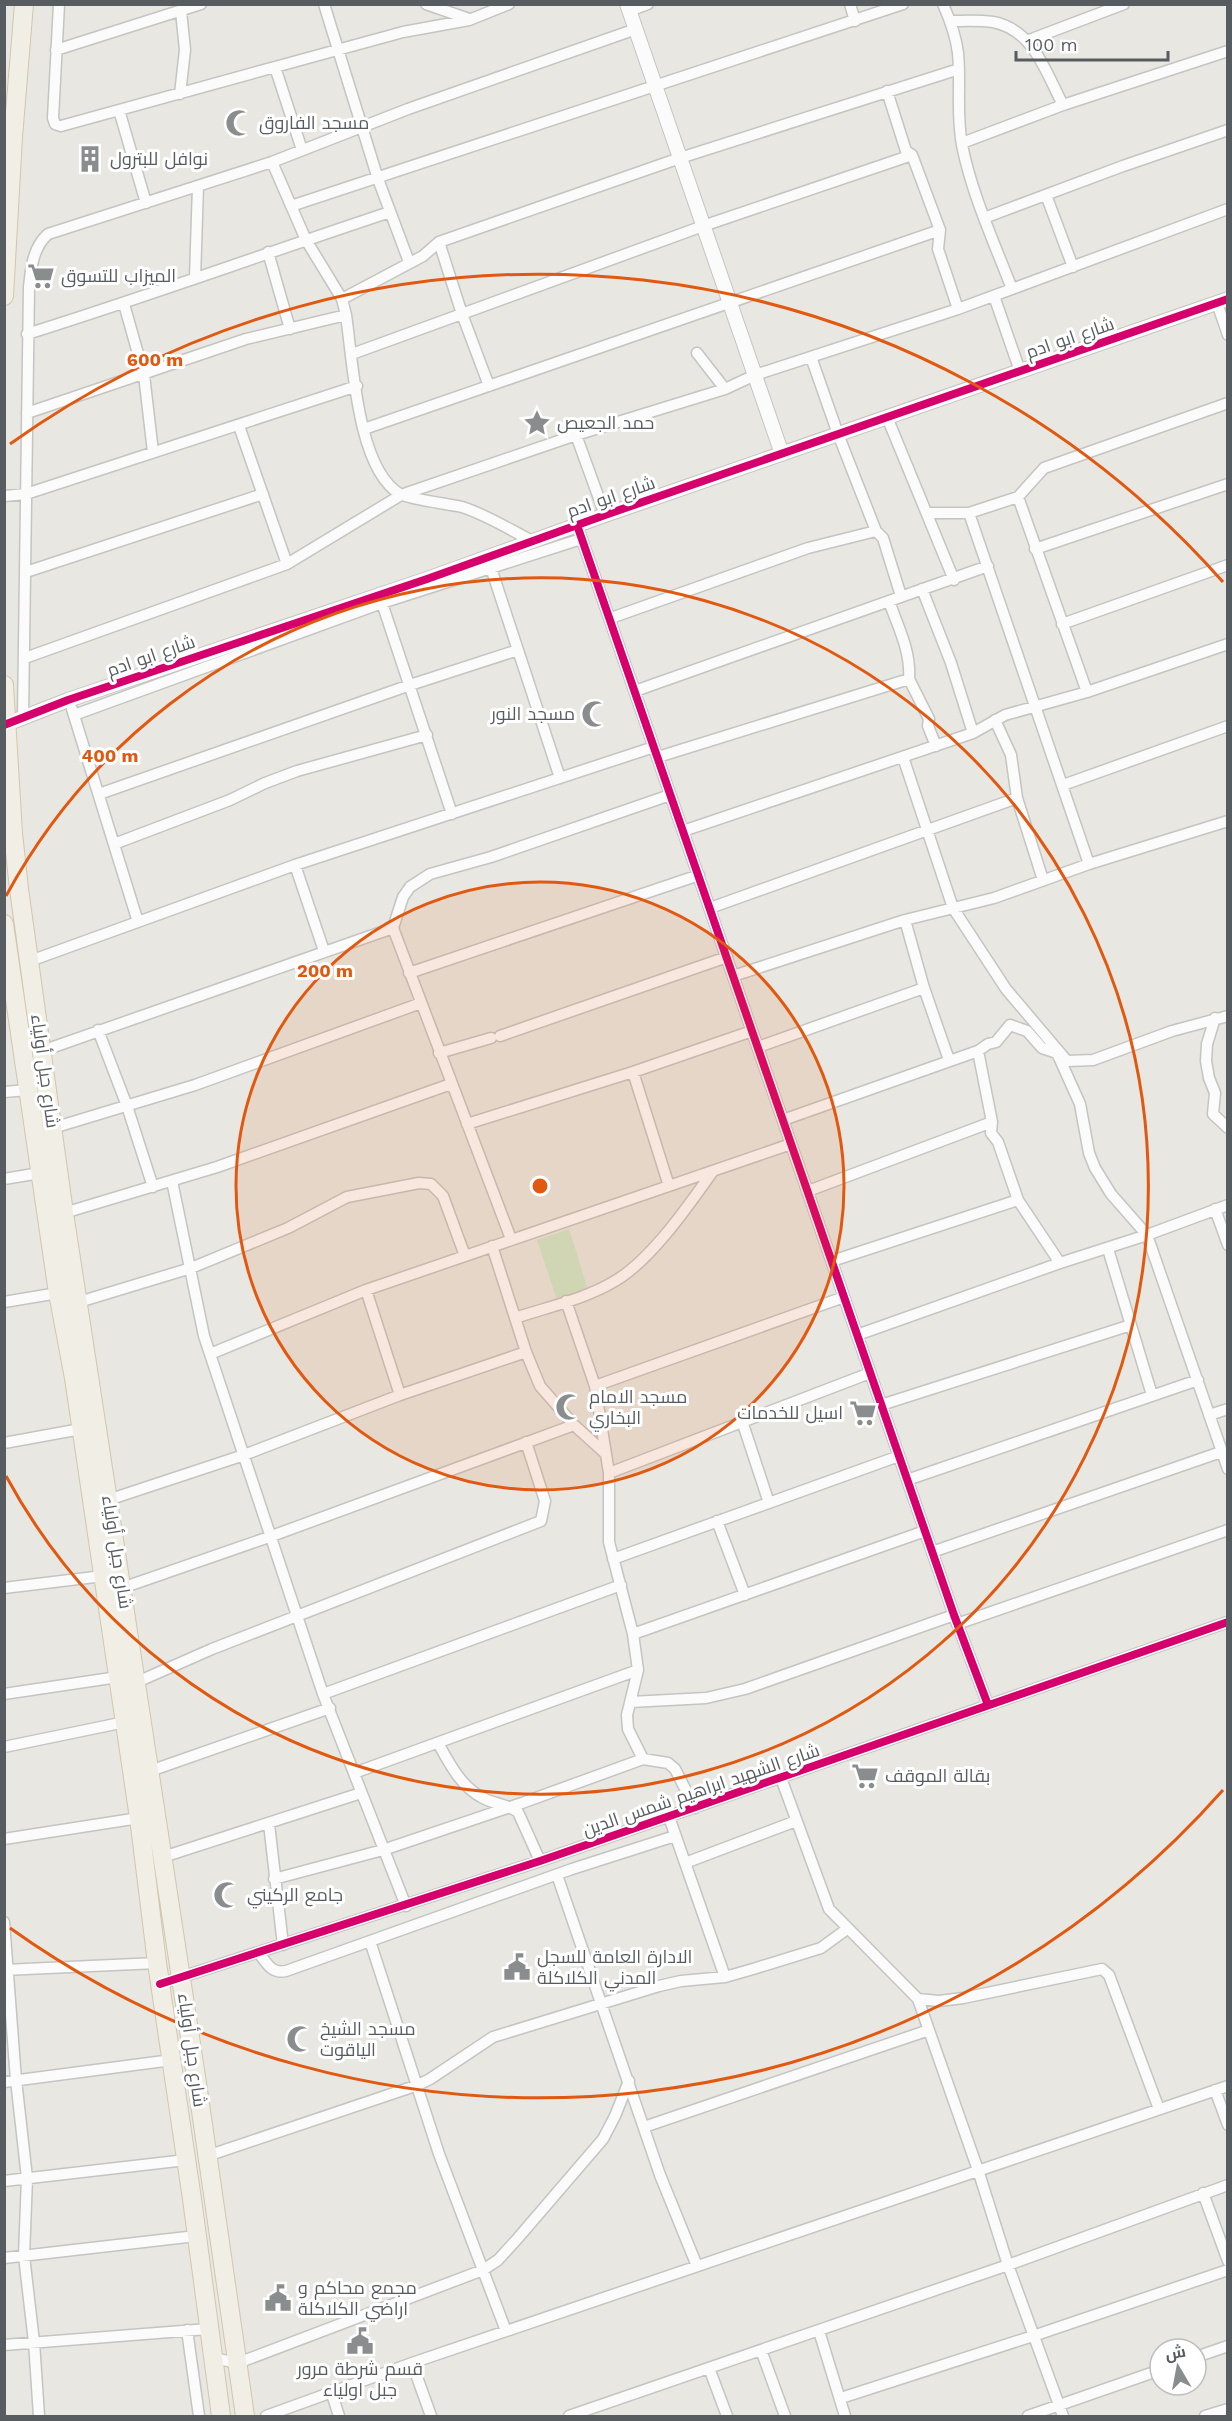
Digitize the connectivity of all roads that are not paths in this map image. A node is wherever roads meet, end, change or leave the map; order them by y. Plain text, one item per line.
1 (24, 4) edge
2 (58, 4) edge
3 (201, 4) edge
4 (324, 4) edge
5 (426, 4) edge
6 (509, 4) edge
7 (648, 4) edge
8 (850, 4) edge
9 (903, 4) edge
10 (943, 4) edge
11 (1124, 4) edge
12 (628, 8) edge
13 (182, 11) junction
14 (469, 20) junction
15 (855, 21) junction
16 (950, 21) junction
17 (636, 29) junction
18 (1029, 40) junction
19 (56, 50) junction
20 (338, 50) junction
21 (1227, 51) edge
22 (275, 66) junction
23 (959, 69) junction
24 (656, 86) junction
25 (887, 91) junction
26 (180, 94) junction
27 (1063, 105) junction
28 (119, 110) junction
29 (363, 127) junction
30 (1227, 130) edge
31 (962, 143) junction
32 (303, 150) junction
33 (912, 155) junction
34 (680, 158) junction
35 (272, 162) junction
36 (378, 179) junction
37 (198, 186) junction
38 (1046, 195) junction
39 (146, 203) junction
40 (291, 206) junction
41 (1227, 210) edge
42 (390, 212) junction
43 (984, 218) junction
44 (703, 226) junction
45 (940, 230) junction
46 (306, 240) junction
47 (439, 242) junction
48 (268, 252) junction
49 (409, 262) junction
50 (1073, 267) junction
51 (195, 278) junction
52 (1012, 289) junction
53 (4, 296) edge
54 (994, 296) junction
55 (342, 299) junction
56 (1222, 301) edge
57 (730, 303) junction
58 (124, 304) junction
59 (958, 309) junction
60 (462, 314) junction
61 (346, 315) junction
62 (290, 329) junction
63 (27, 334) junction
64 (1227, 335) edge
65 (697, 353) dead end
66 (352, 354) junction
67 (811, 357) junction
68 (1020, 371) junction
69 (144, 375) junction
70 (755, 375) junction
71 (357, 386) junction
72 (489, 386) junction
73 (725, 389) junction
74 (1227, 403) edge
75 (27, 413) junction
76 (887, 417) junction
77 (239, 426) junction
78 (364, 429) junction
79 (838, 434) junction
80 (576, 435) junction
81 (153, 452) junction
82 (782, 454) junction
83 (1227, 484) edge
84 (26, 494) junction
85 (263, 494) junction
86 (401, 495) junction
87 (4, 496) edge
88 (1018, 497) junction
89 (928, 513) junction
90 (969, 513) junction
91 (605, 515) junction
92 (876, 531) junction
93 (579, 532) junction
94 (532, 541) junction
95 (1035, 549) junction
96 (287, 564) junction
97 (1227, 565) edge
98 (988, 567) junction
99 (491, 568) junction
100 (26, 572) junction
101 (954, 580) junction
102 (922, 589) junction
103 (901, 596) junction
104 (889, 601) junction
105 (382, 603) junction
106 (611, 618) junction
107 (1062, 624) junction
108 (1227, 644) edge
109 (518, 650) junction
110 (25, 658) junction
111 (909, 680) junction
112 (4, 685) edge
113 (410, 685) junction
114 (635, 691) junction
115 (1087, 692) junction
116 (68, 700) junction
117 (1035, 705) junction
118 (74, 715) junction
119 (996, 720) junction
120 (11, 722) edge
121 (1227, 726) edge
122 (973, 733) junction
123 (427, 735) junction
124 (936, 746) junction
125 (656, 752) junction
126 (903, 757) junction
127 (560, 778) junction
128 (1062, 784) junction
129 (99, 794) junction
130 (670, 795) junction
131 (1017, 798) junction
132 (452, 814) junction
133 (1227, 821) edge
134 (928, 830) junction
135 (684, 831) junction
136 (114, 844) junction
137 (1089, 864) junction
138 (295, 865) junction
139 (699, 875) junction
140 (1043, 880) junction
141 (710, 908) junction
142 (953, 908) junction
143 (905, 920) junction
144 (138, 922) junction
145 (4, 924) edge
146 (393, 928) junction
147 (324, 951) junction
148 (727, 957) junction
149 (30, 961) junction
150 (409, 973) junction
151 (733, 976) junction
152 (924, 988) junction
153 (421, 1004) junction
154 (10, 1006) edge
155 (1227, 1016) edge
156 (1215, 1018) junction
157 (98, 1030) junction
158 (752, 1031) junction
159 (758, 1047) junction
160 (42, 1051) junction
161 (978, 1051) junction
162 (439, 1053) junction
163 (1057, 1053) junction
164 (950, 1060) junction
165 (633, 1072) junction
166 (451, 1084) junction
167 (28, 1090) junction
168 (4, 1092) edge
169 (127, 1106) junction
170 (783, 1120) junction
171 (992, 1122) junction
172 (467, 1124) junction
173 (53, 1128) junction
174 (1227, 1128) edge
175 (791, 1144) junction
176 (713, 1171) junction
177 (40, 1173) junction
178 (4, 1179) edge
179 (172, 1181) junction
180 (669, 1186) junction
181 (153, 1187) junction
182 (808, 1191) junction
183 (1018, 1200) junction
184 (1227, 1205) edge
185 (1215, 1209) junction
186 (64, 1212) junction
187 (1147, 1235) junction
188 (511, 1239) junction
189 (1227, 1245) edge
190 (492, 1246) junction
191 (1108, 1249) junction
192 (465, 1256) junction
193 (832, 1261) junction
194 (1060, 1263) junction
195 (191, 1268) junction
196 (366, 1290) junction
197 (57, 1293) junction
198 (844, 1297) junction
199 (566, 1301) junction
200 (4, 1302) edge
201 (79, 1302) junction
202 (515, 1318) junction
203 (1131, 1325) junction
204 (857, 1335) junction
205 (526, 1352) junction
206 (210, 1354) junction
207 (870, 1373) junction
208 (1198, 1380) junction
209 (595, 1386) junction
210 (400, 1395) junction
211 (1152, 1395) junction
212 (881, 1405) junction
213 (1227, 1409) edge
214 (1209, 1415) junction
215 (742, 1421) junction
216 (574, 1425) junction
217 (81, 1429) junction
218 (526, 1442) junction
219 (4, 1443) edge
220 (1221, 1452) junction
221 (606, 1454) junction
222 (244, 1455) junction
223 (899, 1456) junction
224 (1227, 1469) edge
225 (609, 1473) junction
226 (907, 1480) junction
227 (108, 1500) junction
228 (769, 1503) junction
229 (717, 1521) junction
230 (1227, 1530) edge
231 (925, 1531) junction
232 (269, 1537) junction
233 (932, 1552) junction
234 (613, 1559) junction
235 (103, 1576) junction
236 (621, 1585) junction
237 (4, 1588) edge
238 (122, 1588) junction
239 (745, 1595) junction
240 (297, 1617) junction
241 (956, 1619) junction
242 (1227, 1622) edge
243 (633, 1635) junction
244 (638, 1670) junction
245 (118, 1677) junction
246 (137, 1682) junction
247 (323, 1694) junction
248 (4, 1695) edge
249 (631, 1702) junction
250 (988, 1705) junction
251 (330, 1708) junction
252 (125, 1722) junction
253 (438, 1743) junction
254 (4, 1748) edge
255 (643, 1759) junction
256 (150, 1771) junction
257 (354, 1773) junction
258 (781, 1779) junction
259 (361, 1793) junction
260 (511, 1807) junction
261 (695, 1808) junction
262 (669, 1817) junction
263 (139, 1818) junction
264 (796, 1821) junction
265 (268, 1824) junction
266 (675, 1836) junction
267 (4, 1839) edge
268 (382, 1850) junction
269 (163, 1857) junction
270 (540, 1862) junction
271 (685, 1863) junction
272 (506, 1873) junction
273 (557, 1875) junction
274 (274, 1879) junction
275 (512, 1892) junction
276 (406, 1906) junction
277 (4, 1922) edge
278 (848, 1929) junction
279 (370, 1941) junction
280 (284, 1945) junction
281 (259, 1953) junction
282 (157, 1963) junction
283 (6, 1970) edge
284 (725, 1977) junction
285 (181, 1978) junction
286 (160, 1984) junction
287 (918, 1999) junction
288 (603, 2004) junction
289 (929, 2030) junction
290 (172, 2060) junction
291 (16, 2080) junction
292 (628, 2081) junction
293 (4, 2082) edge
294 (417, 2085) junction
295 (1227, 2086) edge
296 (1215, 2090) junction
297 (1159, 2109) junction
298 (1227, 2125) edge
299 (644, 2127) junction
300 (207, 2156) junction
301 (186, 2160) junction
302 (978, 2170) junction
303 (27, 2178) junction
304 (4, 2181) edge
305 (1227, 2185) edge
306 (1203, 2193) junction
307 (196, 2236) junction
308 (24, 2256) junction
309 (4, 2258) edge
310 (1227, 2261) edge
311 (1008, 2265) junction
312 (697, 2266) junction
313 (483, 2270) junction
314 (1227, 2270) edge
315 (208, 2329) junction
316 (187, 2330) junction
317 (506, 2331) junction
318 (819, 2331) junction
319 (1033, 2336) junction
320 (34, 2342) junction
321 (4, 2345) edge
322 (1227, 2346) edge
323 (761, 2350) junction
324 (1208, 2353) edge
325 (213, 2358) junction
326 (238, 2362) junction
327 (412, 2363) junction
328 (709, 2368) junction
329 (1148, 2375) edge
330 (331, 2391) junction
331 (841, 2398) junction
332 (197, 2401) junction
333 (220, 2407) edge
334 (1227, 2409) edge
335 (1061, 2411) edge
336 (39, 2416) edge
337 (199, 2416) edge
338 (244, 2416) edge
339 (266, 2416) edge
340 (339, 2416) edge
341 (431, 2416) edge
342 (569, 2416) edge
343 (727, 2416) edge
344 (785, 2416) edge
345 (845, 2416) edge
346 (1028, 2416) edge
347 (1205, 2416) edge

1 - 53 main road
2 - 19 street
3 - 13 street
4 - 20 street
5 - 14 street
6 - 14 street
7 - 12 street
8 - 15 street
9 - 15 street
10 - 16 street
11 - 18 street
12 - 17 street
13 - 19 street
13 - 26 street
14 - 20 street
15 - 24 street
16 - 18 street
16 - 23 street
17 - 24 street
17 - 29 street
18 - 27 street
19 - 28 street
20 - 22 street
20 - 29 street
21 - 27 street
22 - 26 street
22 - 32 street
23 - 25 street
23 - 31 street
24 - 34 street
24 - 36 street
25 - 33 street
25 - 34 street
26 - 28 street
27 - 31 street
28 - 39 street
29 - 32 street
29 - 36 street
30 - 38 street
31 - 43 street
32 - 35 street
33 - 44 street
33 - 45 street
34 - 44 street
34 - 47 street
35 - 37 street
35 - 40 street
36 - 40 street
36 - 42 street
37 - 39 street
37 - 51 street
38 - 43 street
38 - 50 street
39 - 63 street
40 - 46 street
41 - 50 street
42 - 46 street
42 - 49 street
43 - 52 street
44 - 57 street
44 - 60 street
45 - 57 street
45 - 59 street
46 - 48 street
46 - 55 street
47 - 49 street
47 - 60 street
48 - 51 street
48 - 62 street
49 - 55 street
50 - 52 street
51 - 58 street
52 - 54 street
54 - 59 street
54 - 68 street
55 - 61 street
56 - 64 street
56 - 68 street, شارع ابو ادم
57 - 70 street
57 - 72 street
58 - 63 street
58 - 69 street
59 - 67 street
60 - 66 street
60 - 72 street
61 - 62 street
61 - 66 street
62 - 69 street
63 - 75 street
65 - 73 street
66 - 71 street
67 - 70 street
67 - 79 street
68 - 76 street, شارع ابو ادم
69 - 75 street
69 - 81 street
70 - 73 street
70 - 82 street
71 - 77 street
71 - 78 street
72 - 78 street
73 - 80 street
74 - 88 street
75 - 84 street
76 - 79 street, شارع ابو ادم
76 - 89 street
77 - 81 street
77 - 85 street
78 - 86 street
79 - 82 street, شارع ابو ادم
79 - 92 street
80 - 86 street
80 - 91 street
81 - 84 street
82 - 91 street, شارع ابو ادم
83 - 95 street
84 - 87 street
84 - 100 street
85 - 96 street
85 - 100 street
86 - 94 street
86 - 96 street
88 - 90 street
88 - 95 street
89 - 90 street
89 - 101 street
90 - 98 street
91 - 93 street, شارع ابو ادم
92 - 103 street
92 - 106 street
93 - 94 street, شارع ابو ادم
93 - 99 street
93 - 106 street
94 - 116 street, شارع ابو ادم
95 - 107 street
96 - 110 street
97 - 107 street
98 - 101 street
98 - 117 street
99 - 105 street
99 - 109 street
100 - 110 street
101 - 102 street
102 - 103 street
102 - 122 street
103 - 104 street
104 - 111 street
104 - 114 street
105 - 113 street
105 - 118 street
106 - 114 street
107 - 115 street
108 - 115 street
109 - 113 street
109 - 127 street
110 - 120 street
111 - 124 street
111 - 125 street
112 - 120 main road, شارع جبل أولياء
113 - 123 street
113 - 129 street
114 - 125 street
115 - 117 street
116 - 118 street
116 - 120 street, شارع ابو ادم
117 - 119 street
117 - 128 street
118 - 129 street
119 - 122 street
119 - 131 street
120 - 149 main road, شارع جبل أولياء
121 - 128 street
122 - 124 street
123 - 132 street
123 - 136 street
124 - 126 street
125 - 127 street
125 - 130 street
126 - 134 street
126 - 135 street
127 - 132 street
128 - 137 street
129 - 136 street
130 - 135 street
130 - 146 street
131 - 134 street
131 - 140 street
132 - 138 street
133 - 137 street
134 - 141 street
134 - 142 street
135 - 139 street
136 - 144 street
137 - 140 street
138 - 144 street
138 - 147 street
139 - 141 street
139 - 150 street
140 - 142 street
141 - 148 street
142 - 143 street
142 - 163 street
143 - 151 street
143 - 152 street
144 - 149 street
145 - 154 main road, شارع جبل أولياء
146 - 147 street
146 - 150 street
147 - 157 street
148 - 151 street
148 - 162 street
149 - 160 main road, شارع جبل أولياء
150 - 153 street
151 - 158 street
152 - 159 street
152 - 164 street
153 - 162 street
153 - 169 street
154 - 167 main road, شارع جبل أولياء
155 - 156 street
156 - 163 street
156 - 174 street
157 - 160 street
157 - 169 street
158 - 159 street
158 - 165 street
159 - 170 street
160 - 173 main road, شارع جبل أولياء
161 - 163 street
161 - 164 street
161 - 171 street
162 - 166 street
163 - 187 street
164 - 170 street
165 - 172 street
165 - 180 street
166 - 172 street
166 - 179 street
167 - 168 street
167 - 177 main road, شارع جبل أولياء
169 - 173 street
169 - 181 street
170 - 175 street
171 - 182 street
171 - 183 street
172 - 188 street
173 - 186 main road, شارع جبل أولياء
175 - 176 street
175 - 182 street
176 - 180 street
176 - 199 street
177 - 178 street
177 - 197 main road, شارع جبل أولياء
179 - 181 street
179 - 195 street
180 - 188 street
181 - 186 street
182 - 193 street
183 - 193 street
183 - 194 street
184 - 185 street
185 - 187 street
185 - 189 street
186 - 201 main road, شارع جبل أولياء
187 - 191 street
187 - 208 street
188 - 190 street
190 - 192 street
190 - 202 street
191 - 194 street
191 - 203 street
192 - 195 street
192 - 196 street
193 - 198 street
194 - 204 street
195 - 201 street
195 - 206 street
196 - 206 street
196 - 210 street
197 - 200 street
197 - 217 main road, شارع جبل أولياء
198 - 204 street
198 - 209 street
199 - 202 street
199 - 209 street
201 - 227 main road, شارع جبل أولياء
202 - 205 street
203 - 211 street
203 - 212 street
204 - 207 street
205 - 210 street
205 - 216 street
206 - 222 street
207 - 212 street
207 - 215 street
208 - 211 street
208 - 214 street
209 - 221 street
210 - 222 street
211 - 226 street
212 - 223 street
213 - 214 street
214 - 220 street
215 - 225 street
215 - 228 street
216 - 218 street
216 - 221 street
217 - 219 street
217 - 235 main road, شارع جبل أولياء
218 - 232 street
218 - 240 street
220 - 224 street
220 - 233 street
221 - 225 street
222 - 227 street
222 - 232 street
223 - 226 street
223 - 228 street
225 - 234 street
226 - 231 street
227 - 238 main road, شارع جبل أولياء
228 - 229 street
229 - 234 street
229 - 239 street
230 - 241 street
231 - 233 street
231 - 239 street
232 - 238 street
232 - 240 street
233 - 241 street
234 - 236 street
235 - 237 street
235 - 245 main road, شارع جبل أولياء
236 - 243 street
236 - 247 street
238 - 246 main road, شارع جبل أولياء
239 - 243 street
240 - 246 street
240 - 247 street
241 - 249 street
241 - 250 street
242 - 250 street, شارع الشهيد ابراهيم شمس الدين
243 - 244 street
244 - 249 street
244 - 253 street
245 - 248 street
245 - 252 main road, شارع جبل أولياء
246 - 256 main road, شارع جبل أولياء
247 - 251 street
249 - 255 street
250 - 258 street, شارع الشهيد ابراهيم شمس الدين
251 - 256 street
251 - 257 street
252 - 254 street
252 - 263 main road, شارع جبل أولياء
253 - 257 street
253 - 260 street
255 - 260 street
255 - 261 street
256 - 269 main road, شارع جبل أولياء
257 - 259 street
258 - 261 street, شارع الشهيد ابراهيم شمس الدين
258 - 264 street
259 - 265 street
259 - 268 street
260 - 268 street
260 - 270 street
261 - 262 street, شارع الشهيد ابراهيم شمس الدين
262 - 266 street
262 - 270 street, شارع الشهيد ابراهيم شمس الدين
263 - 267 street
263 - 282 main road, شارع جبل أولياء
264 - 271 street
264 - 278 street
265 - 269 street
265 - 274 street
266 - 271 street
266 - 273 street
268 - 274 street
268 - 276 street
269 - 285 main road, شارع جبل أولياء
270 - 272 street, شارع الشهيد ابراهيم شمس الدين
271 - 284 street
272 - 275 street
272 - 276 street, شارع الشهيد ابراهيم شمس الدين
273 - 275 street
273 - 288 street
274 - 280 street
275 - 279 street
276 - 280 street, شارع الشهيد ابراهيم شمس الدين
277 - 283 street
278 - 284 street
278 - 287 street
279 - 281 street
279 - 294 street
280 - 281 street, شارع الشهيد ابراهيم شمس الدين
281 - 285 street, شارع الشهيد ابراهيم شمس الدين
282 - 283 street
282 - 286 main road, شارع جبل أولياء
283 - 291 street
284 - 288 street
285 - 286 street, شارع الشهيد ابراهيم شمس الدين
285 - 300 main road, شارع جبل أولياء
286 - 290 main road, شارع جبل أولياء
287 - 289 street
287 - 297 street
288 - 292 street
288 - 294 street
289 - 299 street
289 - 302 street
290 - 291 street
290 - 301 main road, شارع جبل أولياء
291 - 293 street
291 - 303 street
292 - 299 street
292 - 313 street
294 - 300 street
294 - 313 street
295 - 296 street
296 - 297 street
296 - 298 street
297 - 302 street
299 - 312 street
300 - 326 main road, شارع جبل أولياء
301 - 303 street
301 - 307 main road, شارع جبل أولياء
302 - 311 street
302 - 312 street
303 - 304 street
303 - 308 street
305 - 306 street
306 - 310 street
306 - 311 street
307 - 308 street
307 - 315 main road, شارع جبل أولياء
308 - 309 street
308 - 320 street
311 - 318 street
311 - 319 street
312 - 317 street
313 - 317 street
313 - 326 street
314 - 319 street
315 - 316 street
315 - 325 main road, شارع جبل أولياء
316 - 320 street
316 - 332 street
317 - 327 street
318 - 323 street
318 - 331 street
319 - 331 street
319 - 335 street
320 - 321 street
320 - 336 street
322 - 324 street
323 - 328 street
323 - 344 street
325 - 326 street
325 - 333 main road, شارع جبل أولياء
326 - 338 main road, شارع جبل أولياء
327 - 330 street
327 - 341 street
328 - 342 street
328 - 343 street
329 - 335 street
330 - 339 street
330 - 340 street
331 - 345 street
332 - 333 street
332 - 337 street
334 - 347 street
335 - 346 street

